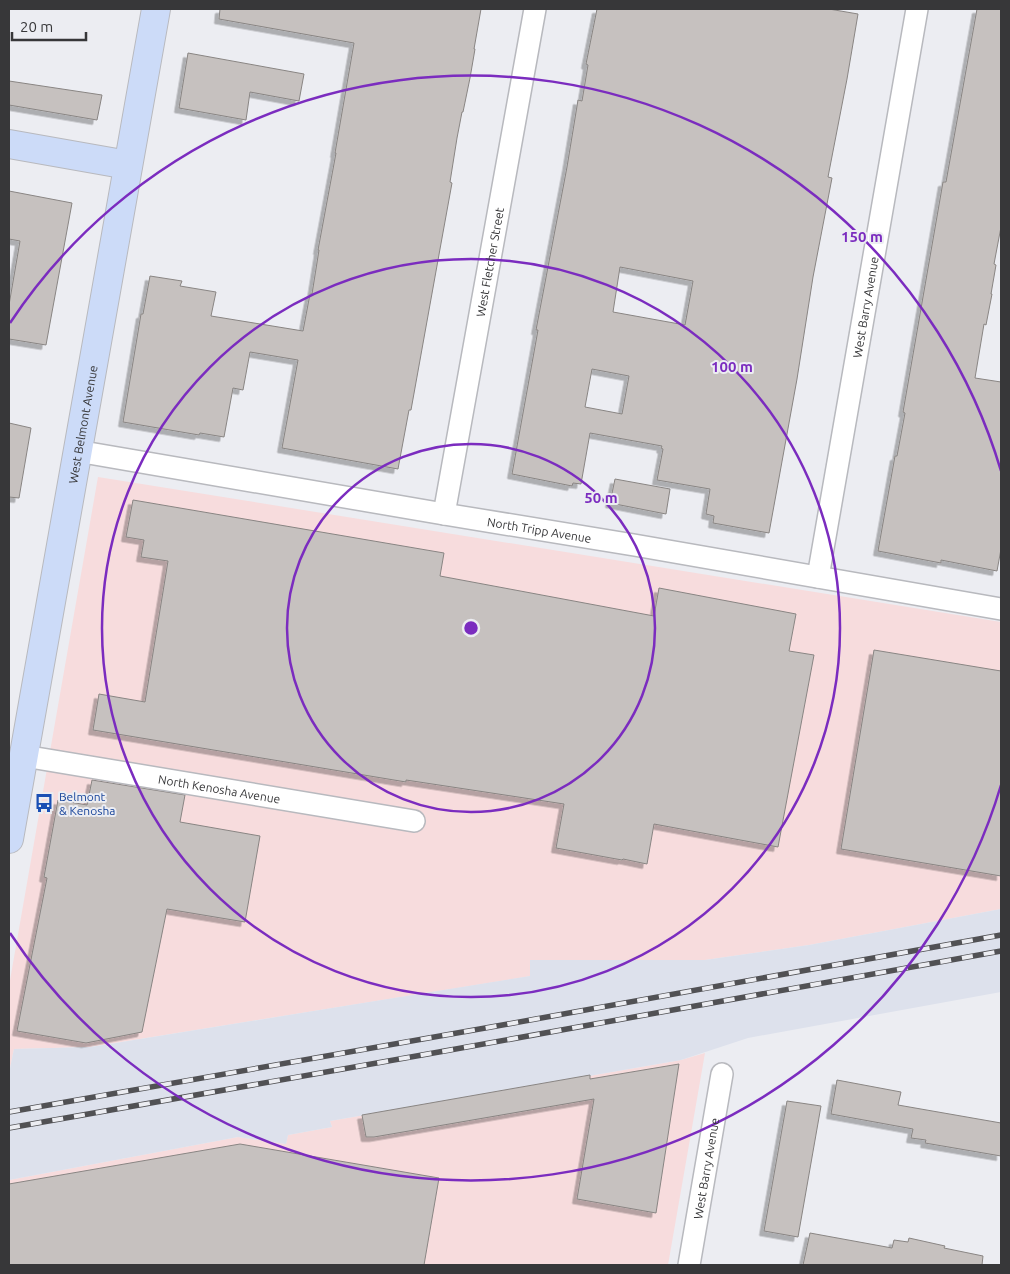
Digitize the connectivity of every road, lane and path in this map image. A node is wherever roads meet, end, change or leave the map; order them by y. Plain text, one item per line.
1 (156, 9) edge
2 (535, 9) edge
3 (917, 9) edge
4 (9, 144) edge
5 (128, 165) junction
6 (77, 451) junction
7 (444, 514) junction
8 (818, 577) junction
9 (1001, 608) edge
10 (24, 756) junction
11 (414, 821) dead end
12 (9, 839) edge
13 (722, 1074) dead end
14 (689, 1265) edge

1 - 5 main road, West Belmont Avenue
2 - 7 street, West Fletcher Street
3 - 8 street, West Barry Avenue
4 - 5 main road
5 - 6 main road, West Belmont Avenue
6 - 7 street, North Tripp Avenue
6 - 10 main road, West Belmont Avenue
7 - 8 street, North Tripp Avenue
8 - 9 street, North Tripp Avenue
10 - 11 street, North Kenosha Avenue
10 - 12 main road, West Belmont Avenue
13 - 14 street, West Barry Avenue

